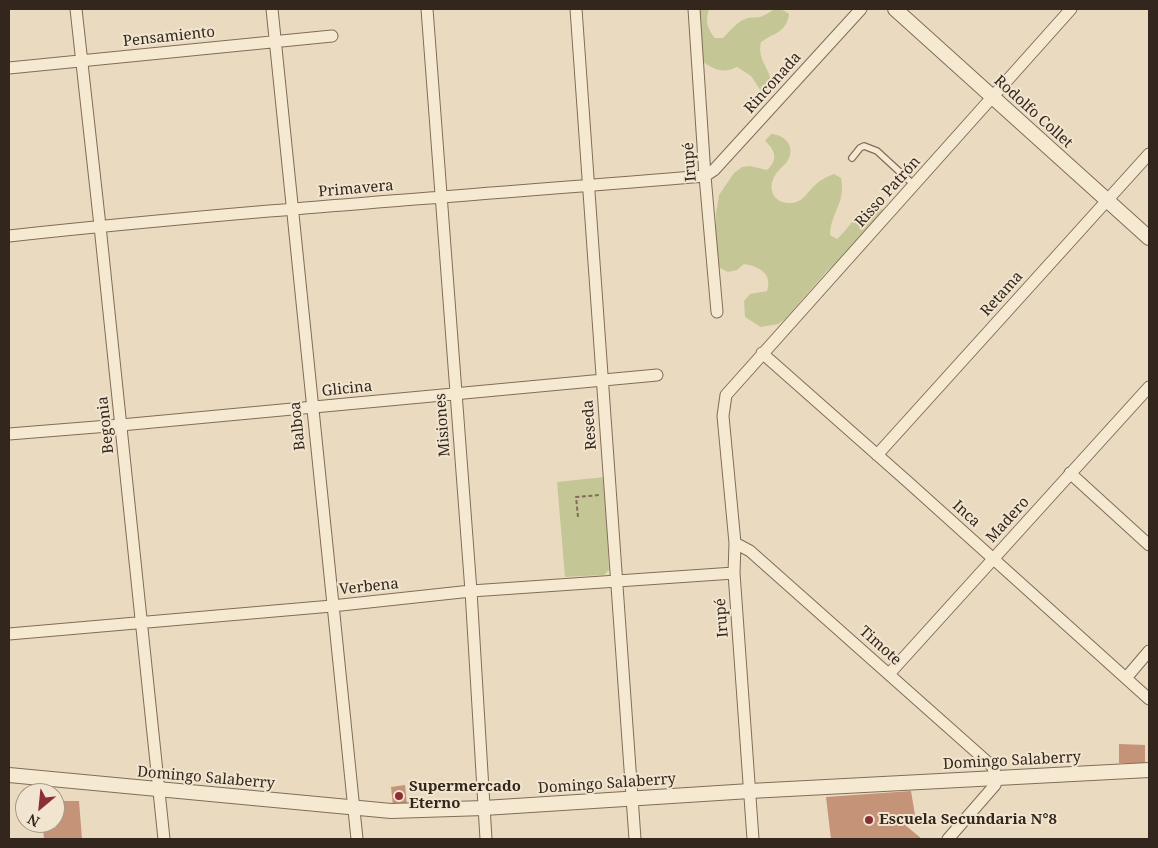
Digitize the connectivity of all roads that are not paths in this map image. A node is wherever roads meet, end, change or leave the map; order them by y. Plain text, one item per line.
1 (76, 9) edge
2 (272, 9) edge
3 (427, 9) edge
4 (576, 9) edge
5 (694, 9) edge
6 (861, 9) edge
7 (895, 9) edge
8 (1071, 9) edge
9 (332, 36) dead end
10 (275, 41) junction
11 (82, 60) junction
12 (9, 68) edge
13 (992, 96) junction
14 (1149, 154) edge
15 (852, 158) dead end
16 (705, 176) junction
17 (588, 185) junction
18 (914, 185) junction
19 (442, 196) junction
20 (1107, 201) junction
21 (292, 210) junction
22 (100, 226) junction
23 (9, 236) edge
24 (1149, 238) edge
25 (717, 312) dead end
26 (762, 353) junction
27 (657, 375) dead end
28 (601, 380) junction
29 (1148, 389) edge
30 (455, 393) junction
31 (726, 395) joint
32 (311, 407) junction
33 (121, 425) junction
34 (9, 434) edge
35 (877, 455) junction
36 (1070, 473) junction
37 (735, 543) junction
38 (1149, 545) edge
39 (993, 559) junction
40 (734, 573) junction
41 (616, 580) junction
42 (471, 591) junction
43 (332, 606) junction
44 (141, 623) junction
45 (9, 634) edge
46 (1149, 651) edge
47 (889, 674) junction
48 (1126, 678) junction
49 (1149, 699) edge
50 (1149, 770) edge
51 (9, 775) edge
52 (997, 778) junction
53 (159, 790) junction
54 (750, 791) junction
55 (631, 798) junction
56 (354, 808) junction
57 (484, 808) junction
58 (164, 839) edge
59 (357, 839) edge
60 (486, 839) edge
61 (634, 839) edge
62 (753, 839) edge
63 (948, 839) edge

1 - 11 street, Begonia
2 - 10 street, Balboa
3 - 19 street, Misiones
4 - 17 street, Reseda
5 - 16 street, Irupé
6 - 16 street, Rinconada
7 - 13 street, Rodolfo Collet
8 - 13 street, Risso Patrón
9 - 10 street, Pensamiento
10 - 11 street, Pensamiento
10 - 21 street, Balboa
11 - 12 street, Pensamiento
11 - 22 street, Begonia
13 - 18 street, Risso Patrón
13 - 20 street, Rodolfo Collet
14 - 20 street, Retama
15 - 18 lane
16 - 17 street, Primavera
16 - 25 street, Irupé
17 - 19 street, Primavera
17 - 28 street, Reseda
18 - 26 street, Risso Patrón
19 - 21 street, Primavera
19 - 30 street, Misiones
20 - 24 street, Rodolfo Collet
20 - 35 street, Retama
21 - 22 street, Primavera
21 - 32 street, Balboa
22 - 23 street, Primavera
22 - 33 street, Begonia
26 - 31 street, Risso Patrón
26 - 35 street, Inca
27 - 28 street, Glicina
28 - 30 street, Glicina
28 - 41 street, Reseda
29 - 36 street, Madero
30 - 32 street, Glicina
30 - 42 street, Misiones
31 - 37 street, Irupé
32 - 33 street, Glicina
32 - 43 street, Balboa
33 - 34 street, Glicina
33 - 44 street, Begonia
35 - 39 street, Inca
36 - 38 street
36 - 39 street, Madero
37 - 40 street, Irupé
37 - 47 street, Timote
39 - 47 street, Madero
39 - 48 street, Inca
40 - 41 street, Verbena
40 - 54 street, Irupé
41 - 42 street, Verbena
41 - 55 street, Reseda
42 - 43 street, Verbena
42 - 57 street, Misiones
43 - 44 street, Verbena
43 - 56 street, Balboa
44 - 45 street, Verbena
44 - 53 street, Begonia
46 - 48 street
47 - 52 street, Timote
48 - 49 street, Inca
50 - 52 street, Domingo Salaberry
51 - 53 street, Domingo Salaberry
52 - 54 street, Domingo Salaberry
52 - 63 street
53 - 56 street, Domingo Salaberry
53 - 58 street, Begonia
54 - 55 street, Domingo Salaberry
54 - 62 street, Irupé
55 - 57 street, Domingo Salaberry
55 - 61 street, Reseda
56 - 57 street, Domingo Salaberry
56 - 59 street, Balboa
57 - 60 street, Misiones

